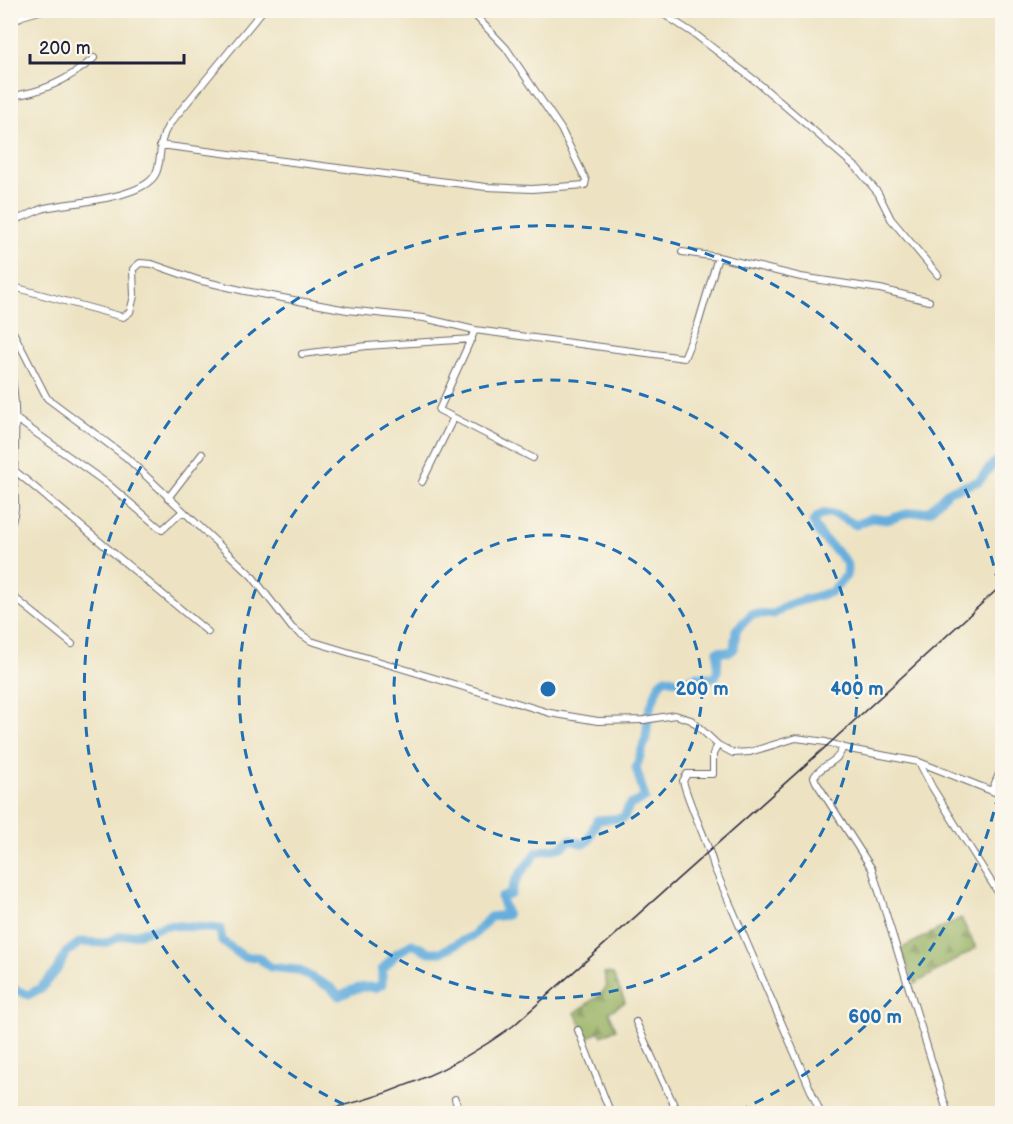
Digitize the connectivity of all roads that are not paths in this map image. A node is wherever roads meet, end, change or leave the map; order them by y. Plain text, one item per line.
1 (43, 10) edge
2 (263, 10) edge
3 (470, 10) edge
4 (657, 10) edge
5 (10, 24) edge
6 (94, 58) dead end
7 (10, 96) edge
8 (160, 145) junction
9 (10, 220) edge
10 (682, 252) dead end
11 (718, 257) junction
12 (938, 275) dead end
13 (10, 286) edge
14 (929, 302) dead end
15 (10, 326) edge
16 (475, 330) junction
17 (472, 339) junction
18 (302, 354) dead end
19 (10, 368) edge
20 (15, 418) junction
21 (453, 419) junction
22 (202, 454) dead end
23 (533, 458) dead end
24 (14, 470) junction
25 (422, 482) dead end
26 (168, 498) junction
27 (182, 512) junction
28 (10, 526) edge
29 (10, 594) edge
30 (208, 633) dead end
31 (72, 644) dead end
32 (718, 745) junction
33 (842, 747) junction
34 (919, 762) junction
35 (1002, 767) edge
36 (992, 790) junction
37 (1002, 795) edge
38 (1002, 899) edge
39 (636, 1022) dead end
40 (578, 1030) dead end
41 (455, 1099) dead end
42 (460, 1113) edge
43 (610, 1113) edge
44 (678, 1113) edge
45 (820, 1113) edge
46 (948, 1113) edge

1 - 5 street
2 - 8 street
3 - 8 street
4 - 12 street
6 - 7 street
8 - 9 street
10 - 11 street
11 - 14 street
11 - 16 street
13 - 16 street
15 - 26 street
16 - 17 street
17 - 18 street
17 - 21 street
19 - 20 street
20 - 24 street
20 - 27 street
21 - 23 street
21 - 25 street
22 - 26 street
24 - 28 street
24 - 30 street
26 - 27 street
27 - 32 street
29 - 31 street
32 - 33 street
32 - 45 street
33 - 34 street
33 - 46 street
34 - 36 street
34 - 38 street
35 - 36 street
36 - 37 street
39 - 44 street
40 - 43 street
41 - 42 street

